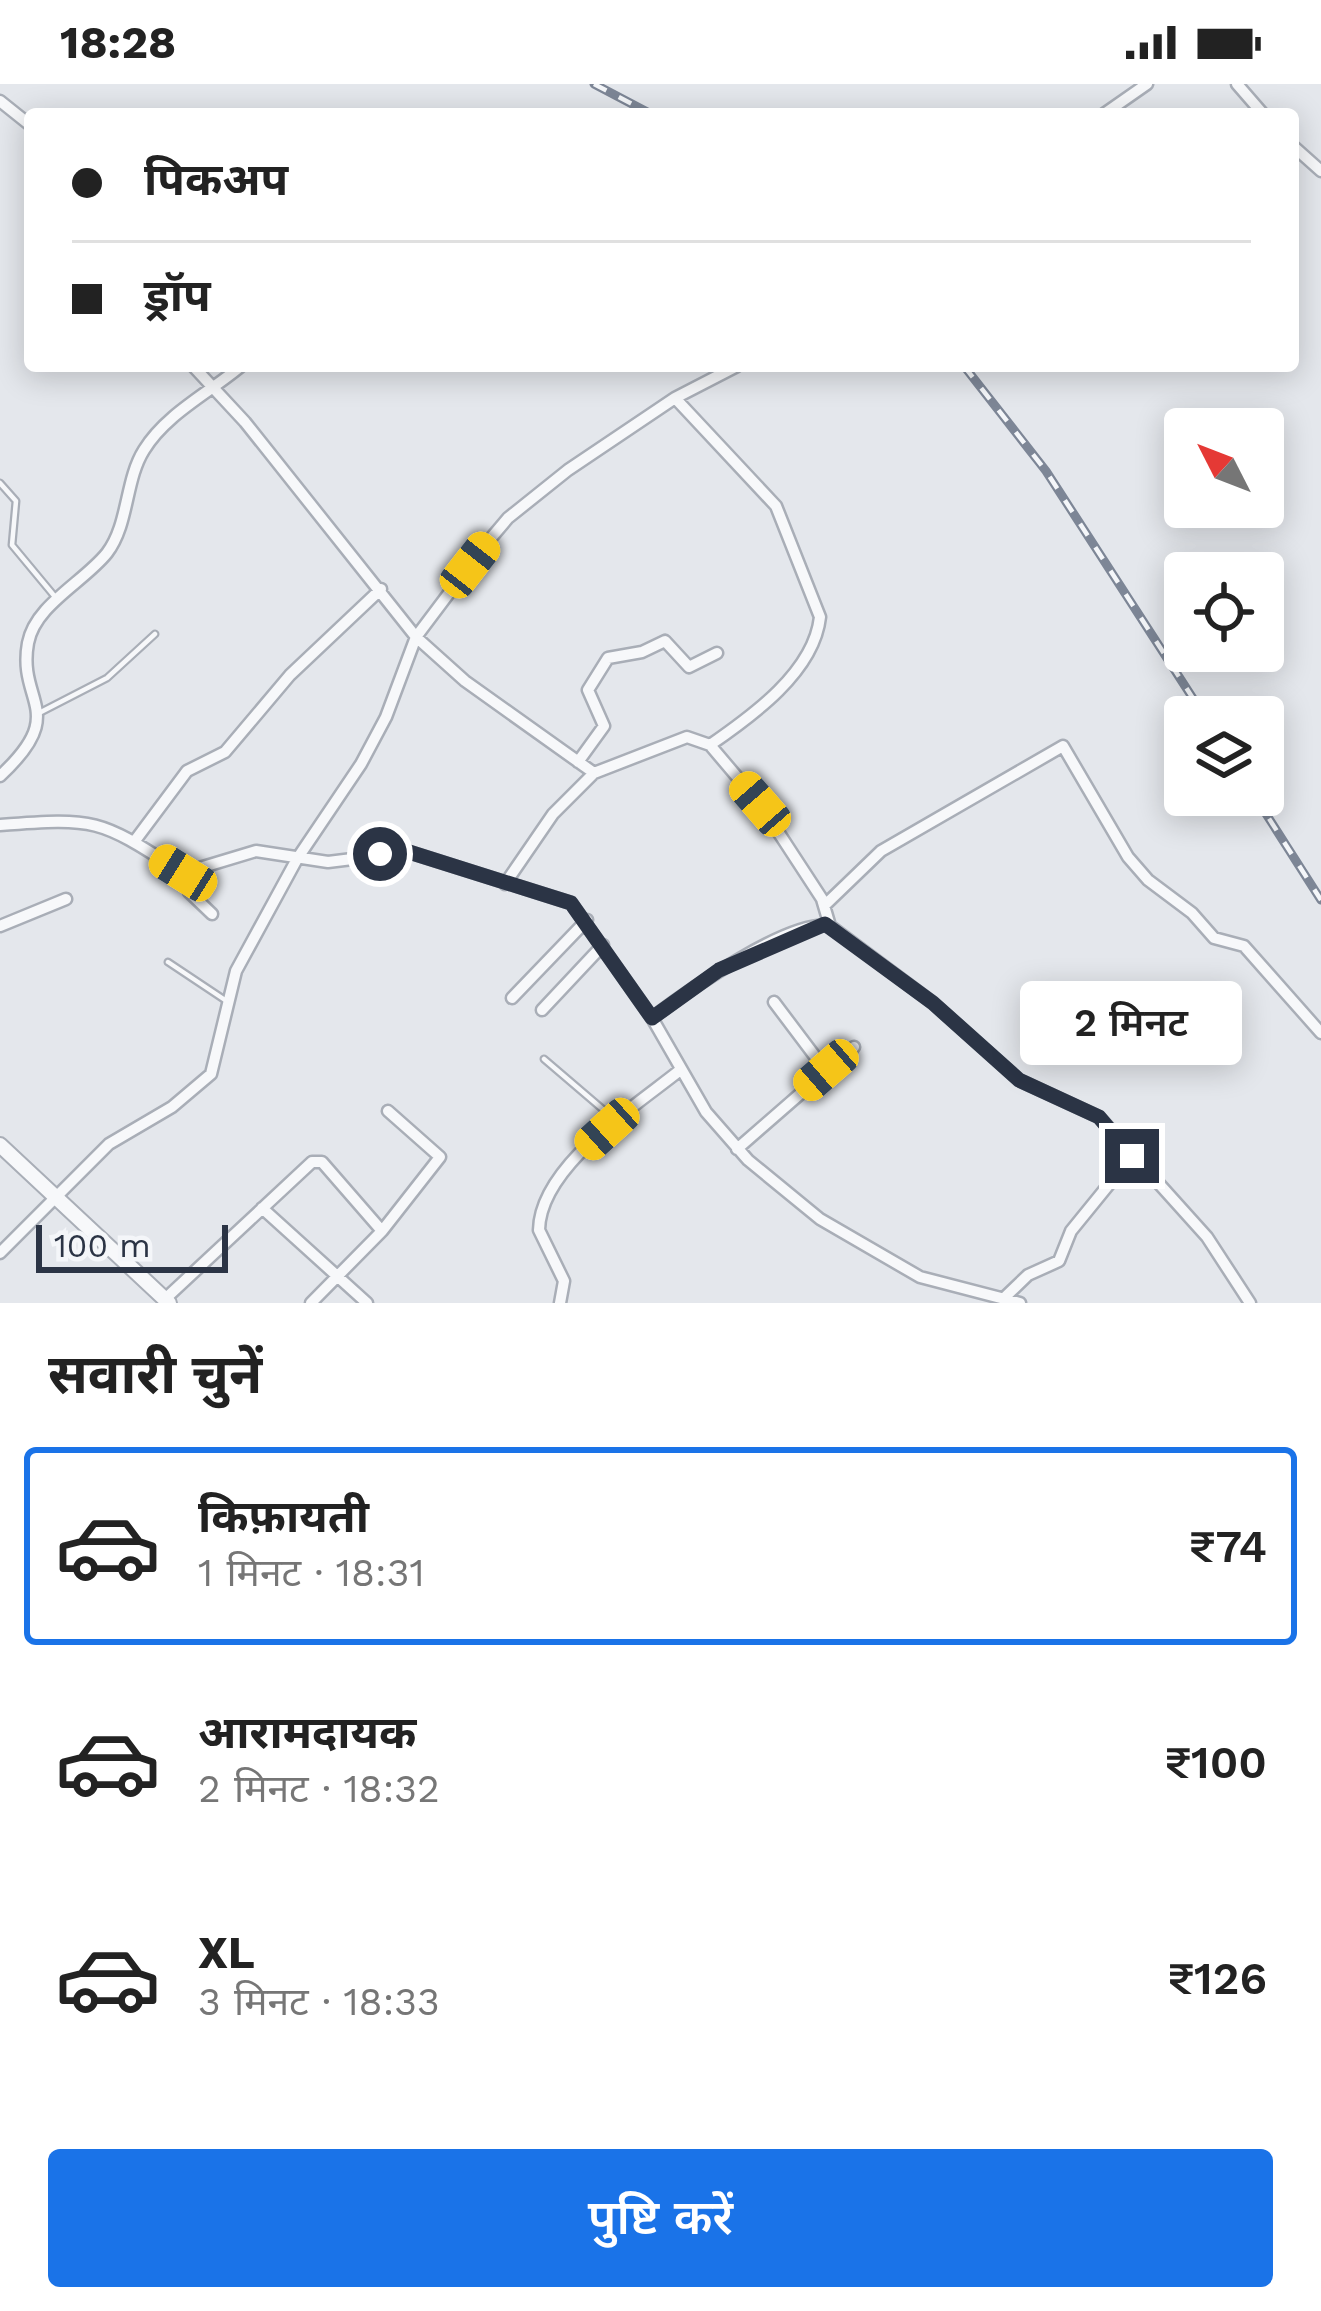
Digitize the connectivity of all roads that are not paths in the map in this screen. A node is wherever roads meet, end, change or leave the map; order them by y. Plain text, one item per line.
1 (1148, 84) edge
2 (1237, 84) edge
3 (0, 101) edge
4 (1113, 108) edge
5 (1257, 108) edge
6 (24, 120) edge
7 (200, 372) edge
8 (234, 372) edge
9 (725, 372) edge
10 (215, 388) junction
11 (675, 398) junction
12 (0, 483) edge
13 (381, 589) junction
14 (58, 600) junction
15 (155, 634) dead end
16 (416, 637) junction
17 (716, 653) dead end
18 (41, 712) junction
19 (710, 745) junction
20 (578, 762) junction
21 (594, 773) junction
22 (0, 776) edge
23 (0, 825) edge
24 (134, 842) junction
25 (297, 859) junction
26 (183, 873) junction
27 (505, 884) junction
28 (66, 899) dead end
29 (825, 905) junction
30 (212, 914) dead end
31 (587, 920) junction
32 (0, 926) edge
33 (830, 926) junction
34 (603, 945) junction
35 (168, 962) dead end
36 (512, 998) dead end
37 (774, 1002) dead end
38 (229, 1003) junction
39 (542, 1010) dead end
40 (652, 1018) junction
41 (1321, 1033) edge
42 (854, 1046) dead end
43 (544, 1059) dead end
44 (826, 1070) junction
45 (679, 1071) junction
46 (388, 1111) dead end
47 (617, 1121) junction
48 (0, 1144) edge
49 (737, 1150) junction
50 (1132, 1156) junction
51 (56, 1198) junction
52 (262, 1208) junction
53 (382, 1231) junction
54 (0, 1252) edge
55 (334, 1276) junction
56 (960, 1291) junction
57 (1004, 1298) junction
58 (167, 1301) edge
59 (311, 1303) edge
60 (367, 1303) edge
61 (560, 1303) edge
62 (945, 1303) edge
63 (1020, 1303) edge
64 (1250, 1303) edge

1 - 4 street
2 - 5 street
3 - 6 street
7 - 10 street
8 - 10 street
9 - 11 street
10 - 13 street
10 - 14 street
11 - 16 street
11 - 19 street
12 - 14 lane
13 - 16 street
13 - 24 street
14 - 18 street
15 - 18 lane
16 - 20 street
16 - 25 street
17 - 20 street
18 - 22 street
19 - 21 street
19 - 29 street
20 - 21 street
21 - 27 street
23 - 24 street
24 - 26 street
25 - 26 street
25 - 27 street
25 - 38 street
26 - 30 street
27 - 31 street
28 - 32 street
29 - 33 street
29 - 41 street
31 - 34 street
31 - 36 street
33 - 40 street
33 - 50 street
34 - 39 street
34 - 40 street
35 - 38 lane
37 - 44 street
38 - 51 street
40 - 45 street
42 - 44 street
43 - 47 lane
44 - 49 street
45 - 47 street
45 - 49 street
46 - 53 street
47 - 61 street
48 - 51 street
49 - 56 street
50 - 57 street
50 - 64 street
51 - 54 street
51 - 58 street
52 - 53 street
52 - 55 street
52 - 58 street
53 - 55 street
55 - 59 street
55 - 60 street
56 - 57 street
56 - 62 street
57 - 63 street

